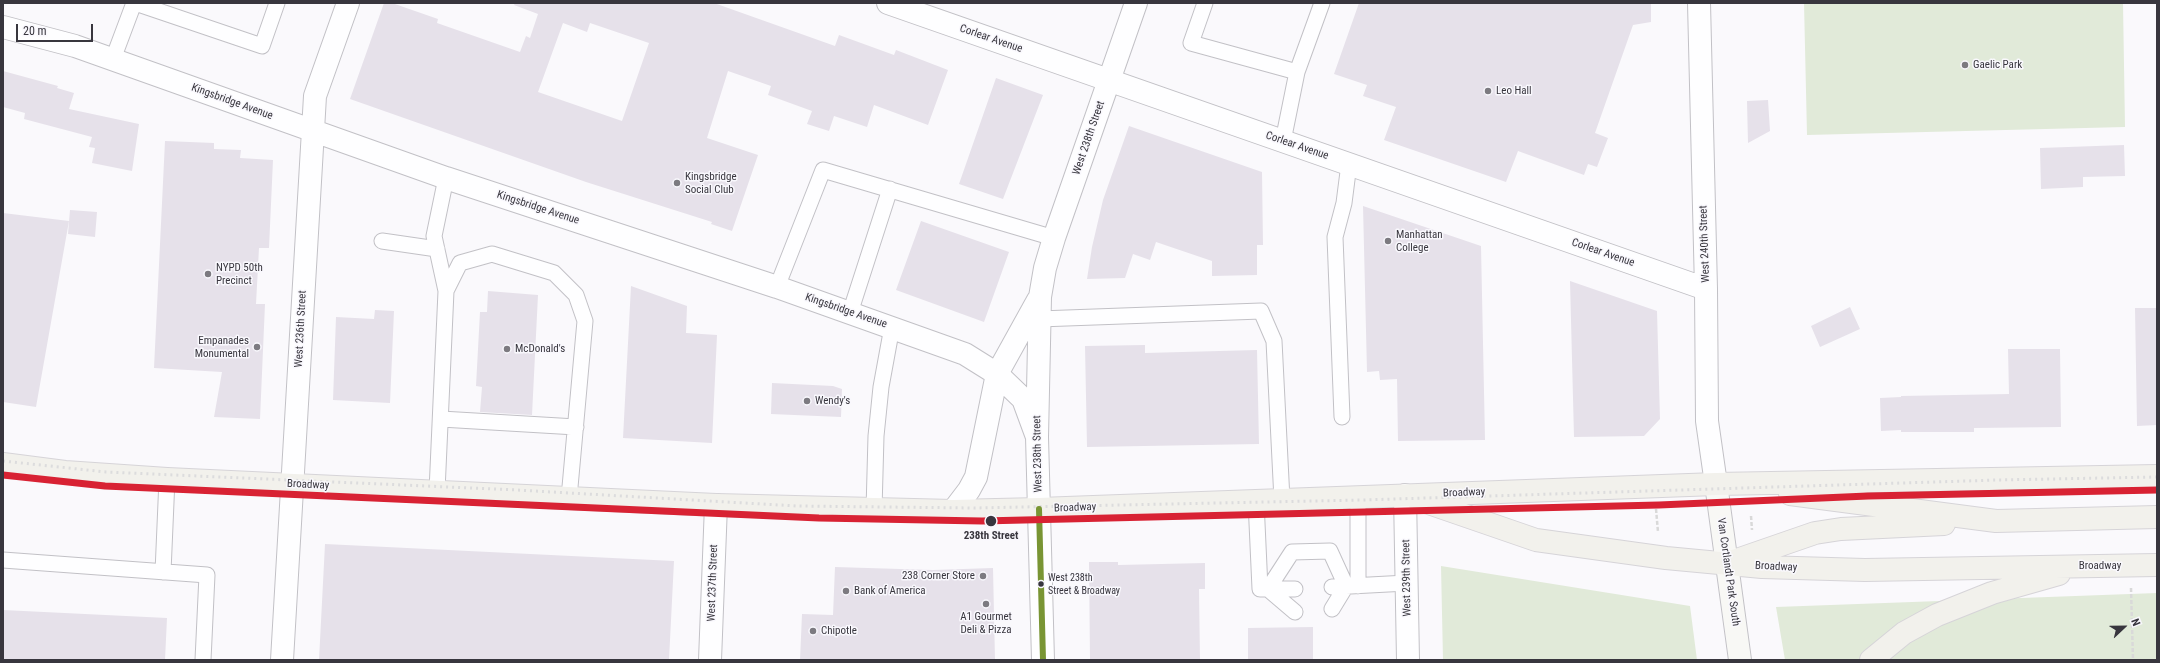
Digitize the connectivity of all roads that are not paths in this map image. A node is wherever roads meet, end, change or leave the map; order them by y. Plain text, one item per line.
1 (134, 3) edge
2 (277, 3) edge
3 (348, 3) edge
4 (888, 3) edge
5 (1136, 3) edge
6 (1205, 3) edge
7 (1322, 3) edge
8 (1699, 3) edge
9 (3, 27) edge
10 (113, 59) junction
11 (1297, 72) junction
12 (1109, 80) junction
13 (313, 130) junction
14 (1283, 141) junction
15 (1349, 164) junction
16 (446, 178) junction
17 (890, 189) junction
18 (1054, 238) junction
19 (382, 241) dead end
20 (437, 249) junction
21 (777, 287) junction
22 (1706, 289) junction
23 (446, 291) junction
24 (1040, 297) junction
25 (850, 313) junction
26 (1039, 319) junction
27 (892, 327) junction
28 (996, 374) junction
29 (1342, 417) dead end
30 (441, 419) junction
31 (576, 427) junction
32 (1037, 437) junction
33 (3, 464) edge
34 (2157, 476) edge
35 (167, 479) junction
36 (293, 484) junction
37 (1716, 484) junction
38 (437, 491) junction
39 (1405, 495) junction
40 (1358, 497) junction
41 (570, 498) junction
42 (1282, 500) junction
43 (1256, 501) junction
44 (716, 505) junction
45 (874, 510) junction
46 (1039, 510) junction
47 (953, 511) junction
48 (2157, 517) edge
49 (1996, 521) junction
50 (3, 560) edge
51 (1727, 563) junction
52 (2157, 565) edge
53 (2086, 566) junction
54 (163, 572) junction
55 (1407, 583) junction
56 (1345, 586) junction
57 (1295, 588) dead end
58 (1268, 589) junction
59 (1332, 609) dead end
60 (1295, 612) dead end
61 (203, 660) edge
62 (282, 660) edge
63 (710, 660) edge
64 (1043, 660) edge
65 (1408, 660) edge
66 (1740, 660) edge
67 (1871, 660) edge

1 - 2 lane
1 - 10 lane
3 - 13 street, West 236th Street
4 - 12 street, Corlear Avenue
5 - 12 street, West 238th Street
6 - 11 lane
7 - 11 lane
8 - 22 street, West 240th Street
9 - 10 street, Kingsbridge Avenue
10 - 13 street, Kingsbridge Avenue
11 - 14 lane
12 - 14 street, Corlear Avenue
12 - 18 street, West 238th Street
13 - 16 street, Kingsbridge Avenue
13 - 36 street, West 236th Street
14 - 15 street, Corlear Avenue
15 - 22 street, Corlear Avenue
15 - 29 lane
16 - 20 lane
16 - 21 street, Kingsbridge Avenue
17 - 18 lane
17 - 21 lane
17 - 25 lane
18 - 24 street, West 238th Street
19 - 20 lane
20 - 23 lane
21 - 25 street, Kingsbridge Avenue
22 - 37 street, West 240th Street
23 - 30 lane
23 - 31 lane
24 - 26 street, West 238th Street
24 - 28 street, West 238th Street
25 - 27 street, Kingsbridge Avenue
26 - 32 street, West 238th Street
26 - 42 lane
27 - 28 street, Kingsbridge Avenue
27 - 45 lane
28 - 32 street, Kingsbridge Avenue
28 - 47 street, West 238th Street
30 - 31 lane
30 - 38 lane
31 - 41 lane
32 - 46 street, West 238th Street
33 - 35 main road, Broadway
34 - 37 main road, Broadway
35 - 36 main road, Broadway
35 - 54 lane
36 - 38 main road, Broadway
36 - 62 street, West 236th Street
37 - 39 main road, Broadway
37 - 49 main road, Broadway
37 - 51 main road, Van Cortlandt Park South
38 - 41 main road, Broadway
39 - 40 main road, Broadway
39 - 51 main road, Broadway
39 - 55 street, West 239th Street
40 - 42 main road, Broadway
40 - 56 lane
41 - 44 main road, Broadway
42 - 43 main road, Broadway
43 - 46 main road, Broadway
43 - 58 lane
44 - 45 main road, Broadway
44 - 63 street, West 237th Street
45 - 47 main road, Broadway
46 - 47 main road, Broadway
46 - 64 street, West 238th Street
48 - 49 main road, Broadway
49 - 51 main road
50 - 54 lane
51 - 53 main road, Broadway
51 - 66 main road, Van Cortlandt Park South
52 - 53 main road, Broadway
53 - 67 main road
54 - 61 lane
55 - 56 lane
55 - 65 street, West 239th Street
56 - 58 lane
56 - 59 lane
57 - 58 lane
58 - 60 lane

